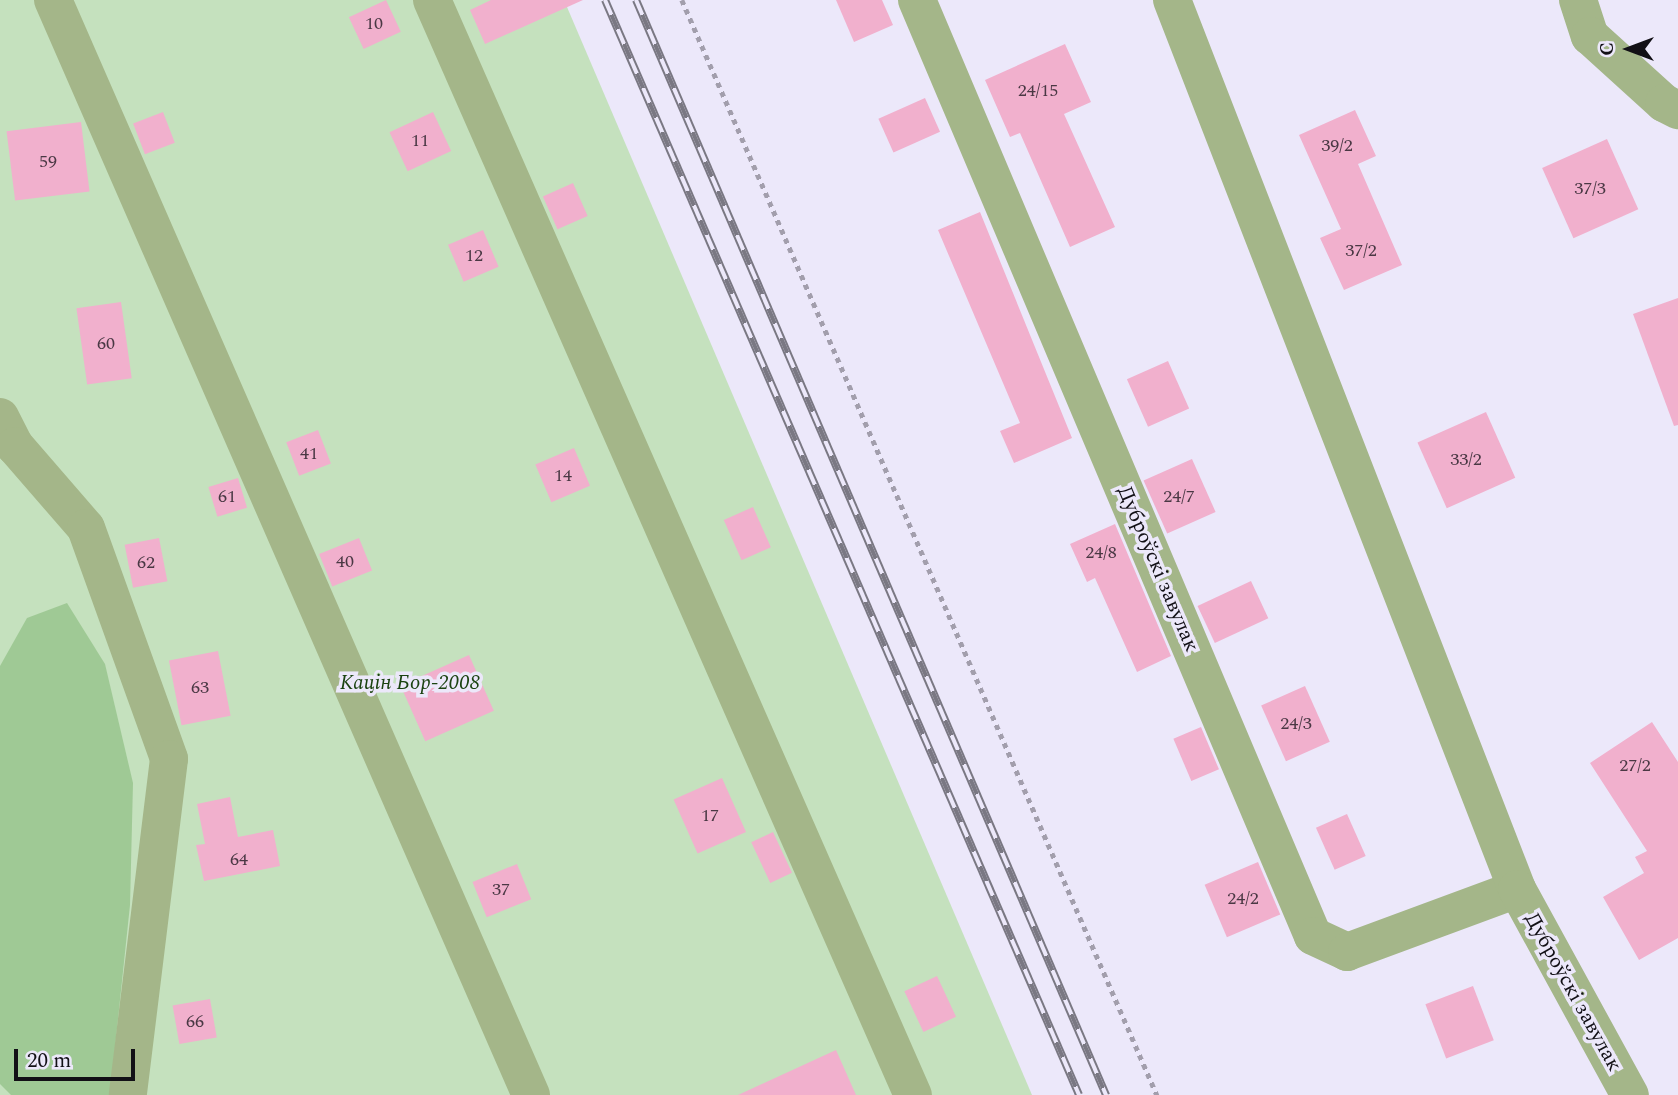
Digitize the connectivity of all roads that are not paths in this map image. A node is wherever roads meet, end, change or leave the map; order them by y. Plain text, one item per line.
1 (54, 0) edge
2 (432, 0) edge
3 (917, 0) edge
4 (1172, 0) edge
5 (1578, 0) edge
6 (1678, 110) edge
7 (0, 417) edge
8 (1517, 889) junction
9 (128, 1095) edge
10 (531, 1095) edge
11 (913, 1095) edge
12 (1629, 1095) edge

1 - 10 street
2 - 11 street
3 - 8 street, Дуброўскі завулак
4 - 8 street, Дуброўскі завулак
5 - 6 street
7 - 9 street
8 - 12 street, Дуброўскі завулак

